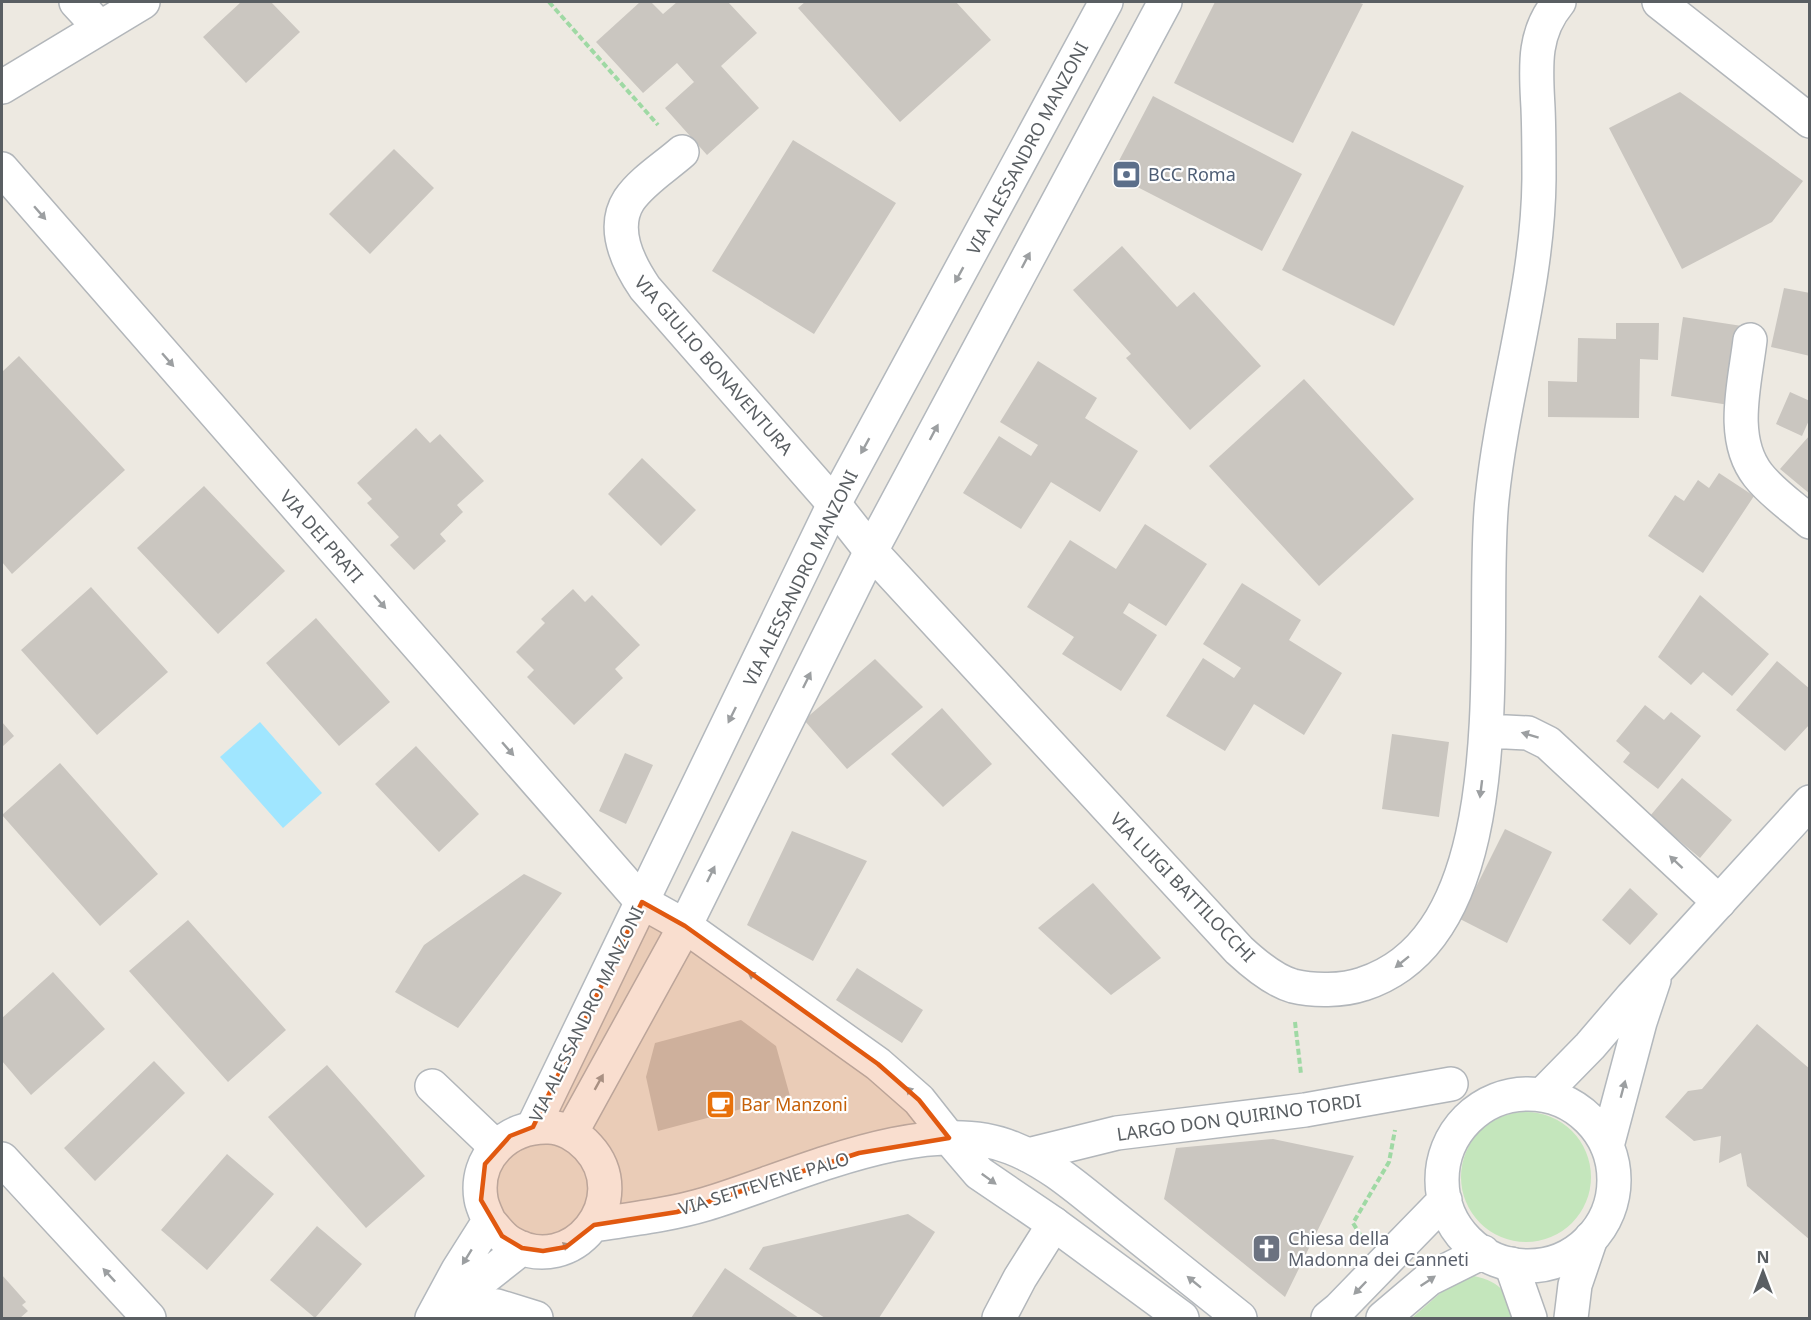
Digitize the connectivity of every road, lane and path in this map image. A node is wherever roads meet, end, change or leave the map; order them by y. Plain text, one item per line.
1 (76, 2) edge
2 (143, 2) edge
3 (549, 2) edge
4 (1106, 2) edge
5 (1165, 2) edge
6 (1559, 2) edge
7 (1659, 2) edge
8 (99, 28) junction
9 (2, 87) edge
10 (1809, 121) edge
11 (682, 152) joint
12 (2, 169) edge
13 (1750, 340) dead end
14 (834, 504) junction
15 (1809, 522) edge
16 (871, 551) junction
17 (1487, 731) junction
18 (1809, 802) edge
19 (642, 902) junction
20 (1719, 902) junction
21 (685, 926) junction
22 (1657, 971) junction
23 (1291, 985) junction
24 (432, 1086) dead end
25 (1436, 1087) joint
26 (1542, 1095) junction
27 (1305, 1110) junction
28 (533, 1127) junction
29 (571, 1132) junction
30 (949, 1138) junction
31 (1607, 1146) junction
32 (496, 1147) junction
33 (1028, 1155) junction
34 (2, 1159) edge
35 (1444, 1200) junction
36 (600, 1210) junction
37 (489, 1221) junction
38 (1054, 1224) junction
39 (1591, 1238) junction
40 (522, 1248) junction
41 (1497, 1258) junction
42 (1379, 1268) junction
43 (439, 1313) edge
44 (149, 1318) edge
45 (536, 1318) edge
46 (999, 1318) edge
47 (1182, 1318) edge
48 (1240, 1318) edge
49 (1328, 1318) edge
50 (1383, 1318) edge
51 (1530, 1318) edge
52 (1571, 1318) edge

1 - 8 street
2 - 8 street
3 - 11 path
4 -> 14 street, VIA ALESSANDRO MANZONI
16 -> 5 street
6 - 17 street, VIA LUIGI BATTILOCCHI
7 - 10 street
8 - 9 street
11 - 14 street, VIA GIULIO BONAVENTURA
12 -> 19 street, VIA DEI PRATI
13 - 15 street
14 - 16 street, VIA LUIGI BATTILOCCHI
14 -> 19 street, VIA ALESSANDRO MANZONI
21 -> 16 street
16 - 23 street, VIA LUIGI BATTILOCCHI
20 -> 17 street
17 -> 23 street, VIA LUIGI BATTILOCCHI
18 - 20 street
19 - 21 street, VIA DEI PRATI
19 - 28 street, VIA ALESSANDRO MANZONI
20 - 22 street
29 -> 21 street
30 -> 21 street, VIA DEI PRATI
22 - 26 street
31 -> 22 street
23 - 27 path
24 - 32 street
25 - 27 street, LARGO DON QUIRINO TORDI
25 - 42 path
26 - 31 street
26 - 35 street
27 - 33 street, LARGO DON QUIRINO TORDI
28 - 29 street
28 - 32 street, VIA ALESSANDRO MANZONI
29 - 36 street
30 - 33 street, VIA SETTEVENE PALO
30 - 36 street, VIA SETTEVENE PALO
30 -> 38 street
31 - 39 street
32 - 37 street
48 -> 33 street, VIA SETTEVENE PALO
44 -> 34 street
35 - 41 street
35 - 42 street
40 -> 36 street
37 - 40 street
37 -> 43 street
38 - 46 street
38 - 47 street
39 - 41 street
39 - 52 street
40 - 43 street
50 -> 41 street
41 - 51 street
42 -> 49 street
43 - 45 street

